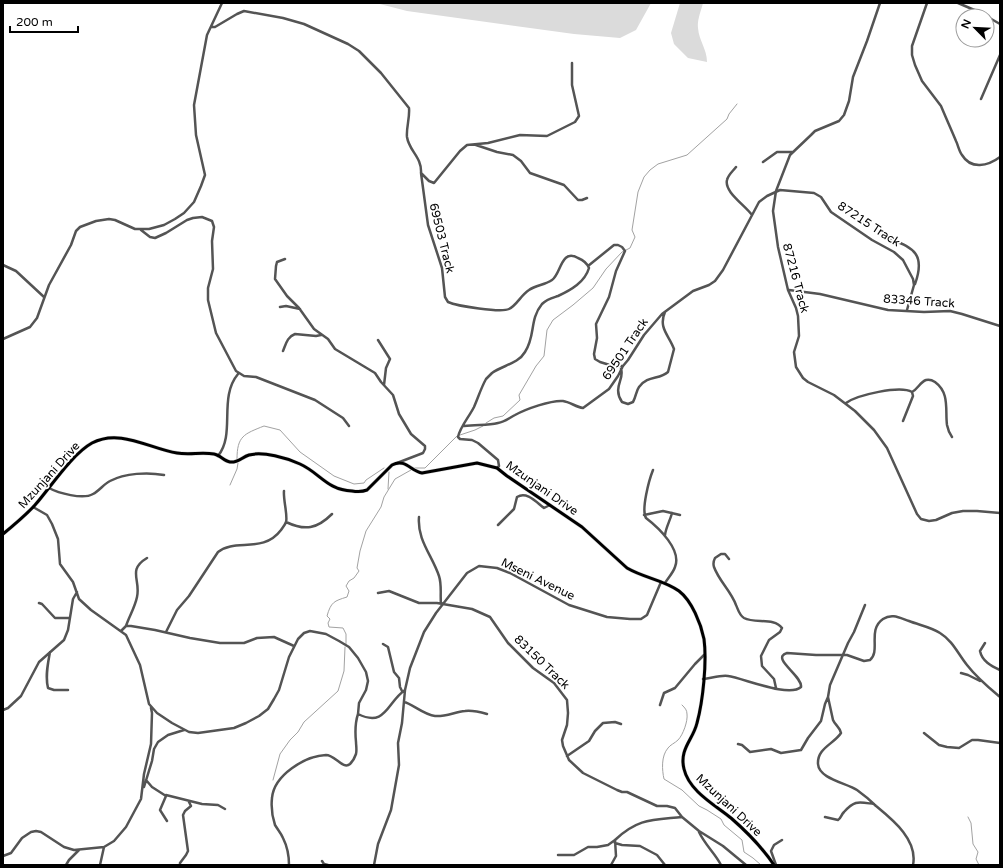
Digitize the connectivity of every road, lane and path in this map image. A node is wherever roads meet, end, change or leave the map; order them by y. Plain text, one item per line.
1 (222, 3) edge
2 (880, 3) edge
3 (927, 3) edge
4 (958, 3) edge
5 (1000, 24) edge
6 (211, 27) junction
7 (1000, 55) edge
8 (572, 63) dead end
9 (981, 99) dead end
10 (475, 145) junction
11 (793, 152) junction
12 (1000, 157) edge
13 (763, 162) dead end
14 (736, 167) dead end
15 (421, 173) junction
16 (776, 191) junction
17 (588, 198) dead end
18 (752, 215) junction
19 (140, 230) junction
20 (880, 234) dead end
21 (285, 258) dead end
22 (3, 265) edge
23 (588, 266) junction
24 (914, 285) junction
25 (788, 290) junction
26 (44, 297) junction
27 (280, 307) dead end
28 (300, 310) junction
29 (666, 310) junction
30 (907, 310) junction
31 (1000, 326) edge
32 (322, 334) junction
33 (3, 339) edge
34 (378, 340) dead end
35 (283, 351) dead end
36 (622, 366) junction
37 (621, 369) junction
38 (238, 374) junction
39 (384, 386) junction
40 (912, 392) junction
41 (846, 403) junction
42 (903, 421) dead end
43 (349, 426) dead end
44 (464, 426) junction
45 (952, 437) dead end
46 (218, 456) junction
47 (397, 463) junction
48 (497, 468) junction
49 (653, 470) dead end
50 (164, 475) dead end
51 (49, 488) junction
52 (284, 491) dead end
53 (550, 504) junction
54 (33, 507) junction
55 (672, 513) junction
56 (1000, 513) edge
57 (332, 514) dead end
58 (644, 515) junction
59 (680, 515) dead end
60 (419, 517) dead end
61 (286, 522) junction
62 (498, 525) dead end
63 (3, 534) edge
64 (665, 536) junction
65 (147, 558) dead end
66 (729, 559) dead end
67 (663, 583) junction
68 (77, 592) junction
69 (378, 594) dead end
70 (39, 603) dead end
71 (442, 604) junction
72 (865, 605) dead end
73 (70, 618) junction
74 (126, 626) junction
75 (120, 631) junction
76 (166, 632) junction
77 (985, 643) dead end
78 (383, 644) dead end
79 (294, 646) junction
80 (846, 647) junction
81 (50, 651) junction
82 (704, 654) junction
83 (843, 655) junction
84 (851, 656) junction
85 (1000, 670) edge
86 (961, 673) dead end
87 (703, 679) junction
88 (984, 684) junction
89 (776, 688) junction
90 (68, 690) dead end
91 (404, 691) junction
92 (828, 697) junction
93 (1000, 697) edge
94 (404, 702) junction
95 (660, 705) dead end
96 (151, 706) junction
97 (3, 710) edge
98 (358, 714) junction
99 (487, 714) dead end
100 (621, 724) dead end
101 (185, 730) junction
102 (924, 733) dead end
103 (1000, 743) edge
104 (738, 744) dead end
105 (567, 756) junction
106 (146, 779) junction
107 (143, 790) junction
108 (166, 795) junction
109 (189, 802) junction
110 (874, 804) junction
111 (225, 809) dead end
112 (682, 817) junction
113 (825, 817) dead end
114 (166, 821) dead end
115 (699, 831) junction
116 (782, 840) dead end
117 (615, 841) junction
118 (104, 847) junction
119 (81, 849) junction
120 (558, 855) dead end
121 (3, 856) edge
122 (322, 861) dead end
123 (66, 865) edge
124 (100, 865) edge
125 (180, 865) edge
126 (289, 865) edge
127 (328, 865) edge
128 (374, 865) edge
129 (611, 865) edge
130 (665, 865) edge
131 (721, 865) edge
132 (746, 865) edge
133 (775, 865) edge
134 (913, 865) edge

1 - 6 street
2 - 11 street, 87216 Track
3 - 12 street
4 - 5 street
6 - 15 street, 69503 Track
6 - 19 street
7 - 9 street
8 - 10 street
10 - 15 street
10 - 17 street
11 - 13 street
11 - 16 street, 87216 Track
14 - 18 street
15 - 23 street, 69503 Track
16 - 18 street, 69501 Track
16 - 24 street, 87215 Track
16 - 25 street, 87216 Track
18 - 29 street, 69501 Track
19 - 26 street
19 - 38 street
20 - 24 street
21 - 28 street
22 - 26 street
23 - 36 street
23 - 44 street
24 - 30 street
25 - 30 street, 83346 Track
25 - 41 street, 87216 Track
26 - 33 street
27 - 28 street
28 - 32 street
29 - 36 street, 69501 Track
29 - 37 street
30 - 31 street, 83346 Track
32 - 35 street
32 - 39 street
34 - 39 street
36 - 37 street, 69501 Track
37 - 44 street, 69501 Track
38 - 43 street
38 - 46 street
39 - 47 street
40 - 41 street
40 - 42 street
40 - 45 street
41 - 56 street, 87216 Track
44 - 48 street
46 - 47 main road, Mzunjani Drive
46 - 51 main road, Mzunjani Drive
47 - 48 main road, Mzunjani Drive
48 - 53 main road, Mzunjani Drive
49 - 58 street
50 - 51 street
51 - 54 main road, Mzunjani Drive
52 - 61 street
53 - 62 street
53 - 67 main road, Mzunjani Drive
54 - 63 main road, Mzunjani Drive
54 - 68 street
55 - 58 street
55 - 59 street
55 - 64 street
57 - 61 street
58 - 64 street, Mseni Avenue
60 - 71 street
61 - 76 street
64 - 67 street, Mseni Avenue
65 - 74 street
66 - 89 street
67 - 71 street, Mseni Avenue
67 - 82 main road, Mzunjani Drive
68 - 73 street
68 - 75 street
69 - 71 street, 83150 Track
70 - 73 street
71 - 91 street, Mseni Avenue
71 - 105 street, 83150 Track
72 - 80 street
73 - 81 street
74 - 75 street
74 - 76 street
75 - 96 street
76 - 79 street
77 - 85 street
78 - 91 street
79 - 98 street
79 - 101 street
80 - 83 street
80 - 84 street
81 - 90 street
81 - 97 street
82 - 87 main road, Mzunjani Drive
82 - 95 street
83 - 84 street
83 - 89 street
83 - 92 street
84 - 88 street
86 - 88 street
87 - 89 street
87 - 133 main road, Mzunjani Drive
88 - 93 street
91 - 94 street
91 - 98 street, Mseni Avenue
92 - 104 street
92 - 110 street
94 - 99 street
94 - 128 street
96 - 101 street
96 - 107 street
98 - 126 street
100 - 105 street
101 - 106 street
102 - 103 street
105 - 112 street
106 - 107 street
106 - 108 street
107 - 118 street
108 - 109 street
108 - 114 street
109 - 111 street
109 - 125 street
110 - 113 street
110 - 134 street
112 - 115 street
112 - 117 street
115 - 131 street
115 - 132 street
116 - 133 street
117 - 120 street
117 - 129 street
117 - 130 street
118 - 119 street
118 - 124 street
119 - 121 street
119 - 123 street
122 - 127 street

